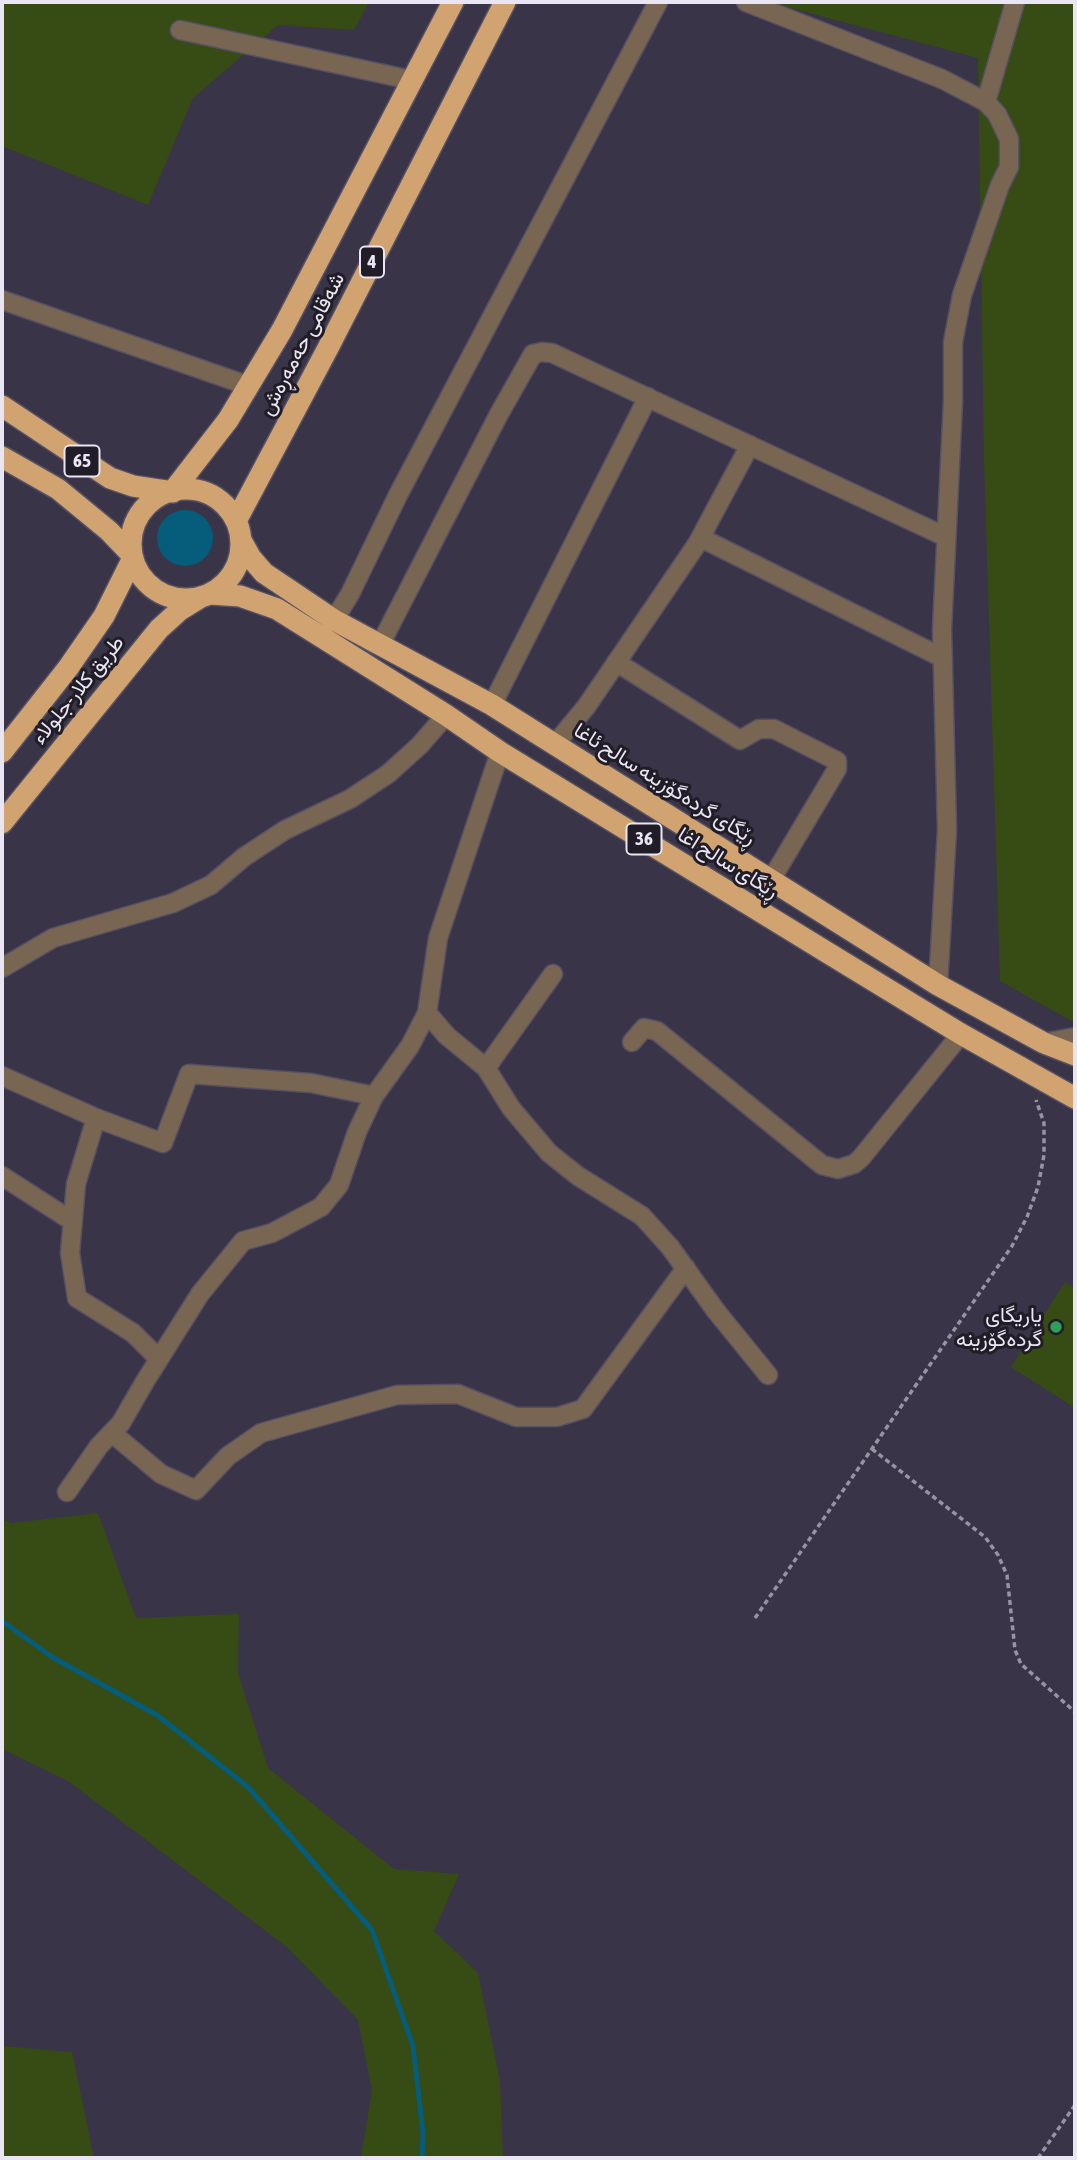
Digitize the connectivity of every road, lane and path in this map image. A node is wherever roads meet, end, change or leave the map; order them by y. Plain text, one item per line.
1 (453, 2) edge
2 (505, 2) edge
3 (658, 2) edge
4 (746, 2) edge
5 (1015, 2) edge
6 (180, 30) dead end
7 (411, 80) junction
8 (986, 102) junction
9 (2, 300) edge
10 (249, 386) junction
11 (648, 397) junction
12 (2, 406) edge
13 (750, 445) junction
14 (2, 457) edge
15 (173, 491) junction
16 (239, 531) junction
17 (946, 537) junction
18 (701, 538) junction
19 (133, 557) junction
20 (206, 596) junction
21 (334, 620) junction
22 (380, 645) junction
23 (943, 658) junction
24 (616, 662) junction
25 (492, 705) junction
26 (446, 715) junction
27 (555, 744) junction
28 (2, 751) edge
29 (500, 752) junction
30 (2, 823) edge
31 (771, 880) junction
32 (2, 968) edge
33 (554, 974) dead end
34 (938, 985) junction
35 (426, 1013) junction
36 (961, 1034) junction
37 (1075, 1037) edge
38 (632, 1042) dead end
39 (1044, 1043) junction
40 (1075, 1055) edge
41 (486, 1068) junction
42 (1027, 1071) junction
43 (2, 1076) edge
44 (374, 1096) junction
45 (1075, 1098) edge
46 (96, 1118) junction
47 (2, 1176) edge
48 (72, 1221) junction
49 (686, 1268) junction
50 (159, 1359) junction
51 (768, 1374) dead end
52 (112, 1433) junction
53 (872, 1449) junction
54 (67, 1492) dead end
55 (755, 1618) dead end
56 (1075, 1712) edge
57 (1075, 2105) edge
58 (1038, 2158) edge

1 - 7 highway, شەقامی حەمەڕەش / 4
2 - 16 highway, شەقامی حەمەڕەش / 4
3 - 21 street
4 - 8 street
5 - 8 street
6 - 7 street
7 - 10 highway, شەقامی حەمەڕەش / 4
8 - 17 street
9 - 10 street
10 - 15 highway, شەقامی حەمەڕەش / 4
11 - 13 street
11 - 22 street
11 - 25 street
12 - 15 highway, 65
13 - 17 street
13 - 18 street
14 - 19 highway, 65
15 - 16 highway
15 - 19 highway, 4
16 - 20 highway, 4
16 - 21 highway, ڕێگای گردەگۆزینە سالح ئاغا / 36
17 - 23 street
18 - 23 street
18 - 24 street
19 - 20 highway
19 - 28 highway, طريق كلار-جلولاء / 4
20 - 26 highway, ڕێگای سالح اغا / 36
20 - 30 highway, طريق كلار-جلولاء / 4
21 - 22 highway, ڕێگای گردەگۆزینە سالح ئاغا / 36
22 - 25 highway, ڕێگای گردەگۆزینە سالح ئاغا / 36
23 - 34 street
24 - 27 street
24 - 31 street
25 - 27 highway, ڕێگای گردەگۆزینە سالح ئاغا / 36
26 - 29 highway, ڕێگای سالح اغا / 36
26 - 32 street
27 - 31 highway, ڕێگای گردەگۆزینە سالح ئاغا / 36
29 - 35 street
29 - 36 highway, ڕێگای سالح اغا / 36
31 - 34 highway, ڕێگای گردەگۆزینە سالح ئاغا / 36
33 - 41 street
34 - 39 highway, ڕێگای گردەگۆزینە سالح ئاغا / 36
35 - 41 street
35 - 44 street
36 - 38 street
36 - 42 highway, ڕێگای سالح اغا / 36
37 - 39 street
39 - 40 highway, ڕێگای گردەگۆزینە سالح ئاغا / 36
39 - 42 highway
41 - 49 street
42 - 45 highway, ڕێگای سالح اغا / 36
42 - 53 path
43 - 46 street
44 - 46 street
44 - 50 street
46 - 48 street
47 - 48 street
48 - 50 street
49 - 51 street
49 - 52 street
50 - 52 street
52 - 54 street
53 - 55 path
53 - 56 path
57 - 58 path

